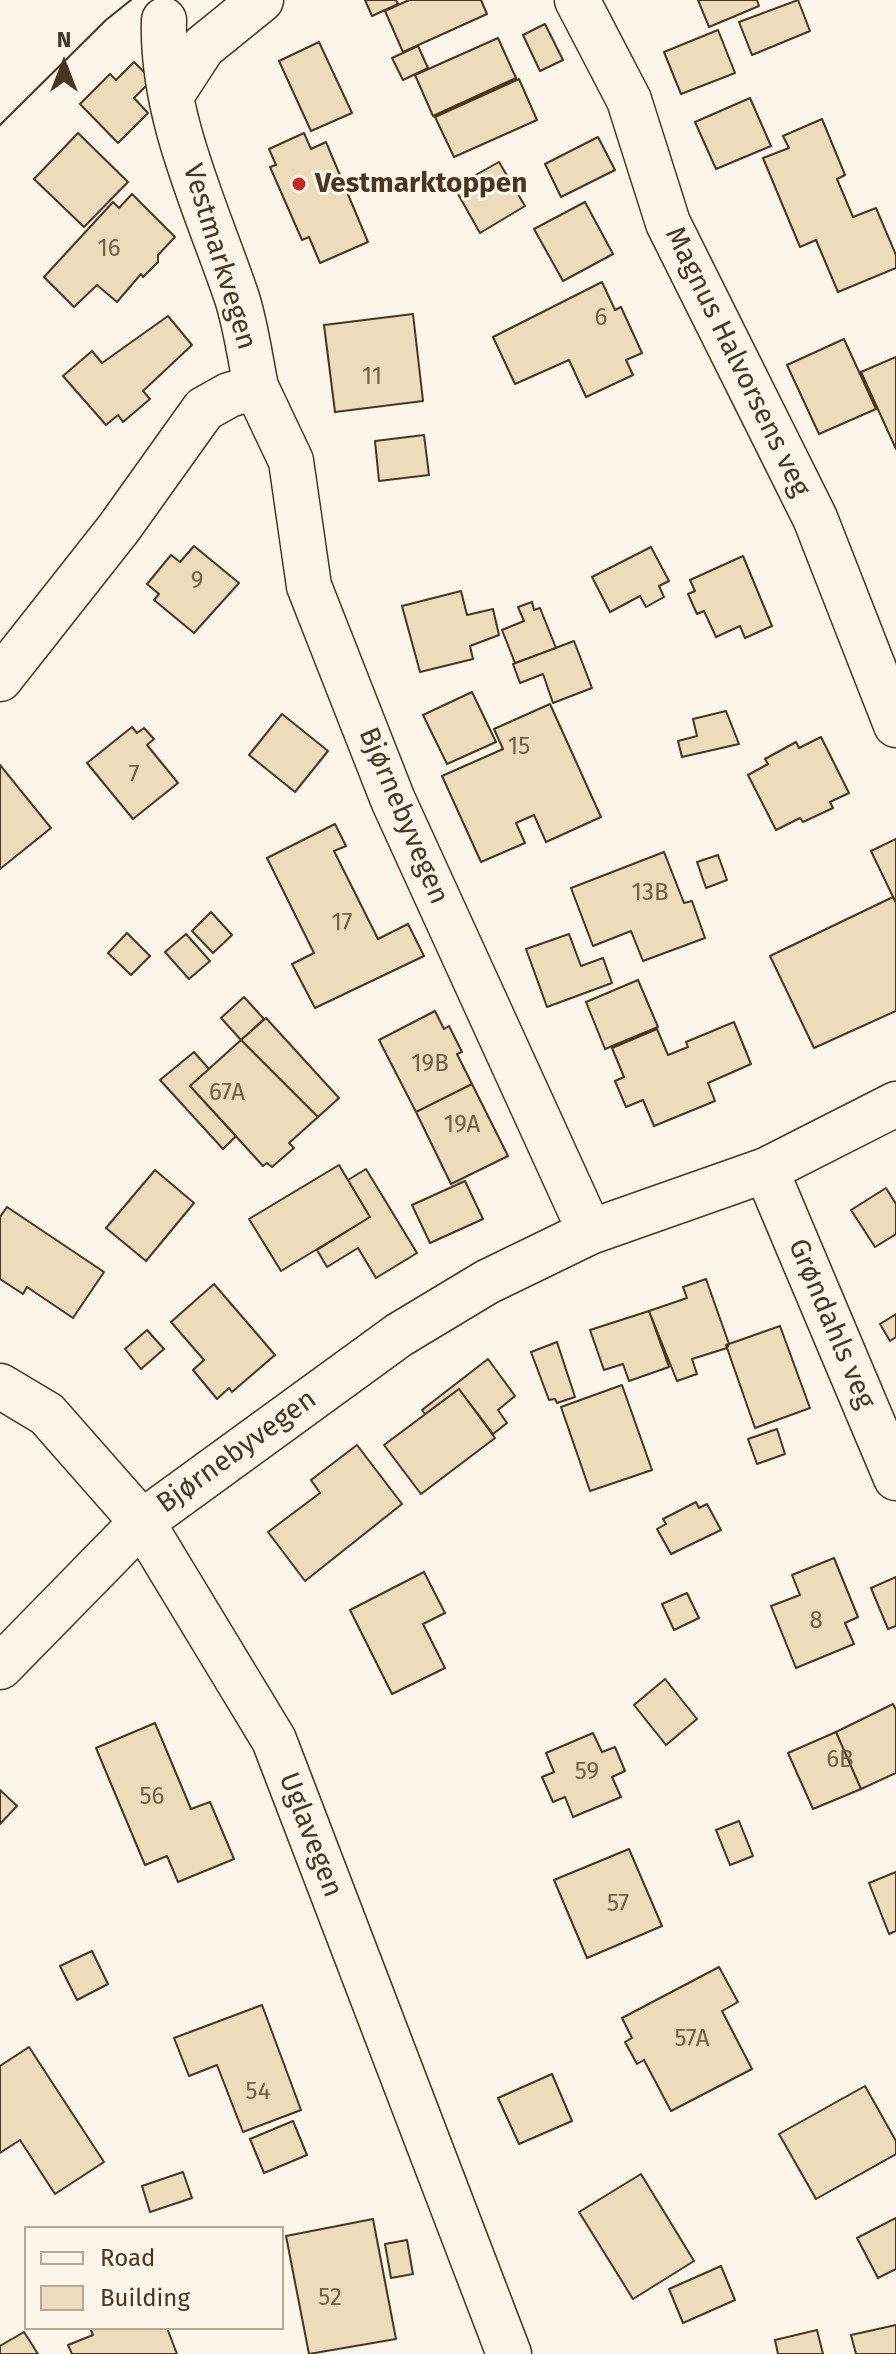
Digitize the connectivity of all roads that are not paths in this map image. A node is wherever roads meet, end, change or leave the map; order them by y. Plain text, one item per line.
1 (261, 0) edge
2 (577, 0) edge
3 (164, 20) dead end
4 (173, 93) junction
5 (256, 387) junction
6 (0, 679) edge
7 (896, 725) edge
8 (896, 1104) edge
9 (766, 1170) junction
10 (590, 1232) junction
11 (0, 1386) edge
12 (896, 1478) edge
13 (142, 1522) junction
14 (0, 1667) edge
15 (509, 2354) edge

1 - 4 street
2 - 7 street, Magnus Halvorsens veg
3 - 4 street, Vestmarkvegen
4 - 5 street, Vestmarkvegen
5 - 6 street, Vestmarkvegen
5 - 10 street, Bjørnebyvegen
8 - 9 street, Bjørnebyvegen
9 - 10 street, Bjørnebyvegen
9 - 12 street, Grøndahls veg
10 - 13 street, Bjørnebyvegen
11 - 13 street, Uglavegen
13 - 14 street, Bjørnebyvegen
13 - 15 street, Uglavegen

